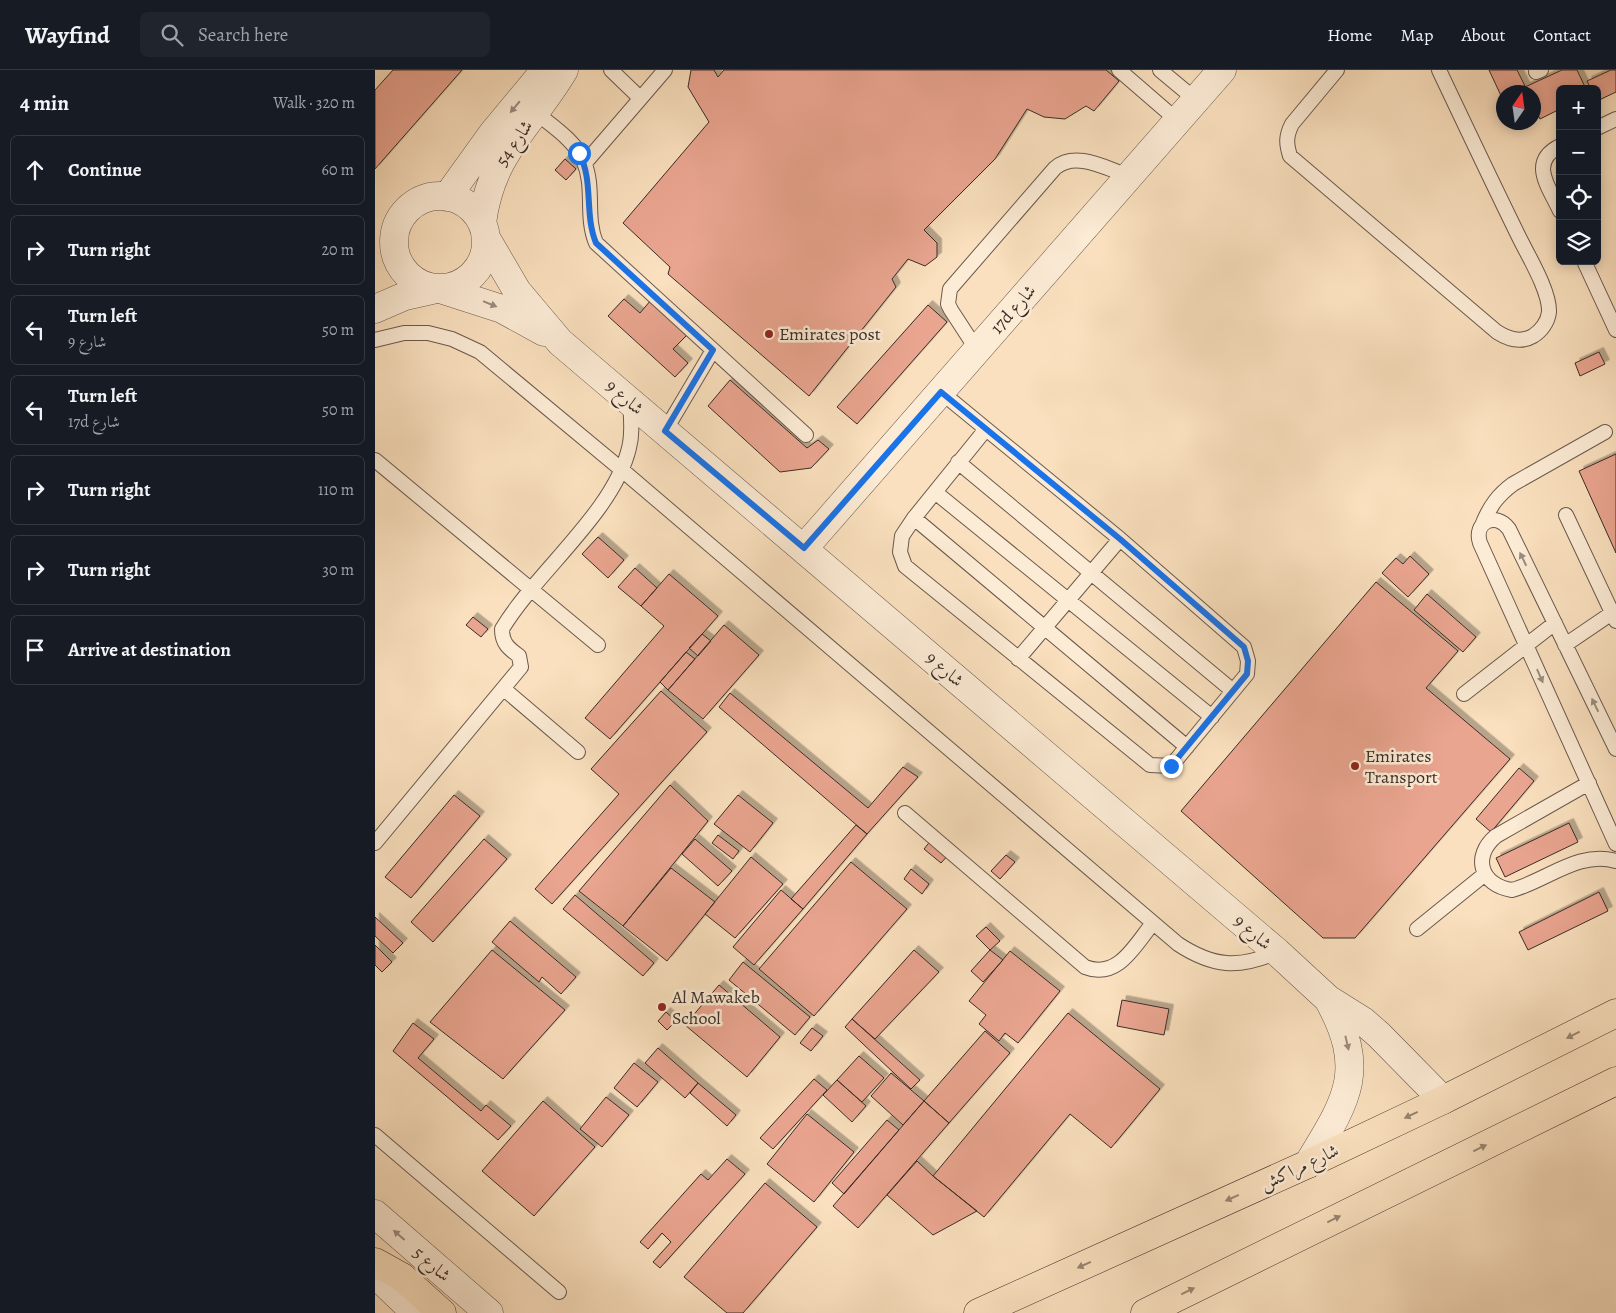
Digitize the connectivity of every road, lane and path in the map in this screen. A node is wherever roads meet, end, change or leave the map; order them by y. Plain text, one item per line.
1 (547, 70) edge
2 (564, 70) edge
3 (611, 70) edge
4 (665, 70) edge
5 (1119, 70) edge
6 (1160, 70) edge
7 (1222, 70) edge
8 (1337, 70) edge
9 (1439, 70) edge
10 (641, 98) junction
11 (1196, 100) junction
12 (535, 112) junction
13 (1616, 119) edge
14 (1177, 121) junction
15 (1601, 126) edge
16 (1556, 148) edge
17 (585, 162) junction
18 (1129, 176) junction
19 (447, 197) junction
20 (1556, 202) edge
21 (484, 231) junction
22 (394, 233) junction
23 (375, 259) edge
24 (1586, 265) edge
25 (439, 289) junction
26 (375, 309) edge
27 (1616, 330) edge
28 (375, 340) edge
29 (561, 342) junction
30 (713, 350) junction
31 (977, 350) junction
32 (941, 392) junction
33 (630, 402) junction
34 (986, 429) junction
35 (665, 431) junction
36 (1605, 432) dead end
37 (806, 435) dead end
38 (375, 460) edge
39 (958, 462) junction
40 (622, 470) junction
41 (935, 492) junction
42 (1566, 515) dead end
43 (914, 518) junction
44 (1483, 523) junction
45 (1120, 539) junction
46 (804, 548) junction
47 (1092, 572) junction
48 (532, 590) junction
49 (1068, 600) junction
50 (1614, 617) edge
51 (1555, 623) junction
52 (1044, 628) junction
53 (598, 644) dead end
54 (1526, 645) junction
55 (1565, 645) junction
56 (1018, 658) junction
57 (504, 689) junction
58 (1233, 690) junction
59 (1464, 694) dead end
60 (1212, 717) junction
61 (1187, 747) junction
62 (1616, 749) edge
63 (578, 752) dead end
64 (1589, 783) junction
65 (905, 813) dead end
66 (375, 843) edge
67 (1616, 844) edge
68 (1616, 861) edge
69 (1485, 874) junction
70 (1153, 923) junction
71 (1417, 929) dead end
72 (1277, 952) junction
73 (1328, 998) junction
74 (1614, 1010) edge
75 (1616, 1081) edge
76 (1443, 1100) junction
77 (375, 1135) edge
78 (1308, 1164) junction
79 (375, 1214) edge
80 (375, 1262) edge
81 (375, 1274) edge
82 (559, 1292) dead end
83 (982, 1312) edge
84 (416, 1313) edge
85 (442, 1313) edge
86 (489, 1313) edge
87 (1145, 1313) edge

1 -> 19 street, شارع 54
2 - 12 street, شارع 54
3 - 10 lane
4 - 10 lane
5 - 14 lane
6 - 11 lane
7 - 11 street, 17d شارع
8 - 9 lane
10 - 17 lane
11 - 14 street, 17d شارع
12 - 17 lane
12 - 21 street, شارع 54
13 - 15 lane
14 - 18 street, 17d شارع
16 - 20 lane
17 - 30 lane
18 - 31 street, 17d شارع
18 - 31 lane
19 - 21 street
19 - 22 street
21 - 25 street
21 - 29 street, شارع 9
22 - 23 street
22 - 25 street
24 - 27 lane
25 - 26 street
25 -> 29 street, شارع 9
28 - 40 lane
29 - 33 street, شارع 9
30 - 35 lane
30 - 37 lane
31 - 32 street, 17d شارع
32 - 34 lane
32 - 46 street, 17d شارع
33 - 35 street, شارع 9
33 - 40 lane
34 - 39 lane
34 - 45 lane
35 - 46 street, شارع 9
36 - 44 lane
38 - 48 lane
39 - 41 lane
39 - 47 lane
40 - 48 lane
40 - 70 lane
41 - 43 lane
41 - 49 lane
42 - 50 lane
43 - 52 lane
43 - 56 lane
51 -> 44 lane
44 - 54 lane
45 - 47 lane
45 - 58 lane
46 - 72 street, شارع 9
47 - 49 lane
47 - 58 lane
48 - 53 lane
48 - 57 lane
49 - 52 lane
49 - 60 lane
50 - 55 lane
51 - 54 lane
51 - 55 lane
52 - 56 lane
52 - 61 lane
54 - 59 lane
54 -> 64 lane
62 -> 55 lane
56 - 61 lane
57 - 63 lane
57 - 66 lane
58 - 60 lane
60 - 61 lane
64 - 67 lane
64 - 69 lane
65 - 70 lane
68 - 69 lane
69 - 71 lane
70 - 72 lane
72 - 73 street, شارع 9
73 - 76 street, شارع 9
73 -> 78 street, شارع 9
74 -> 76 main road, شارع مراكش
87 -> 75 main road
76 -> 78 main road, شارع مراكش
77 - 82 lane
78 -> 83 main road, شارع مراكش
86 -> 79 street, شارع 5
80 - 85 main road
81 - 84 street

